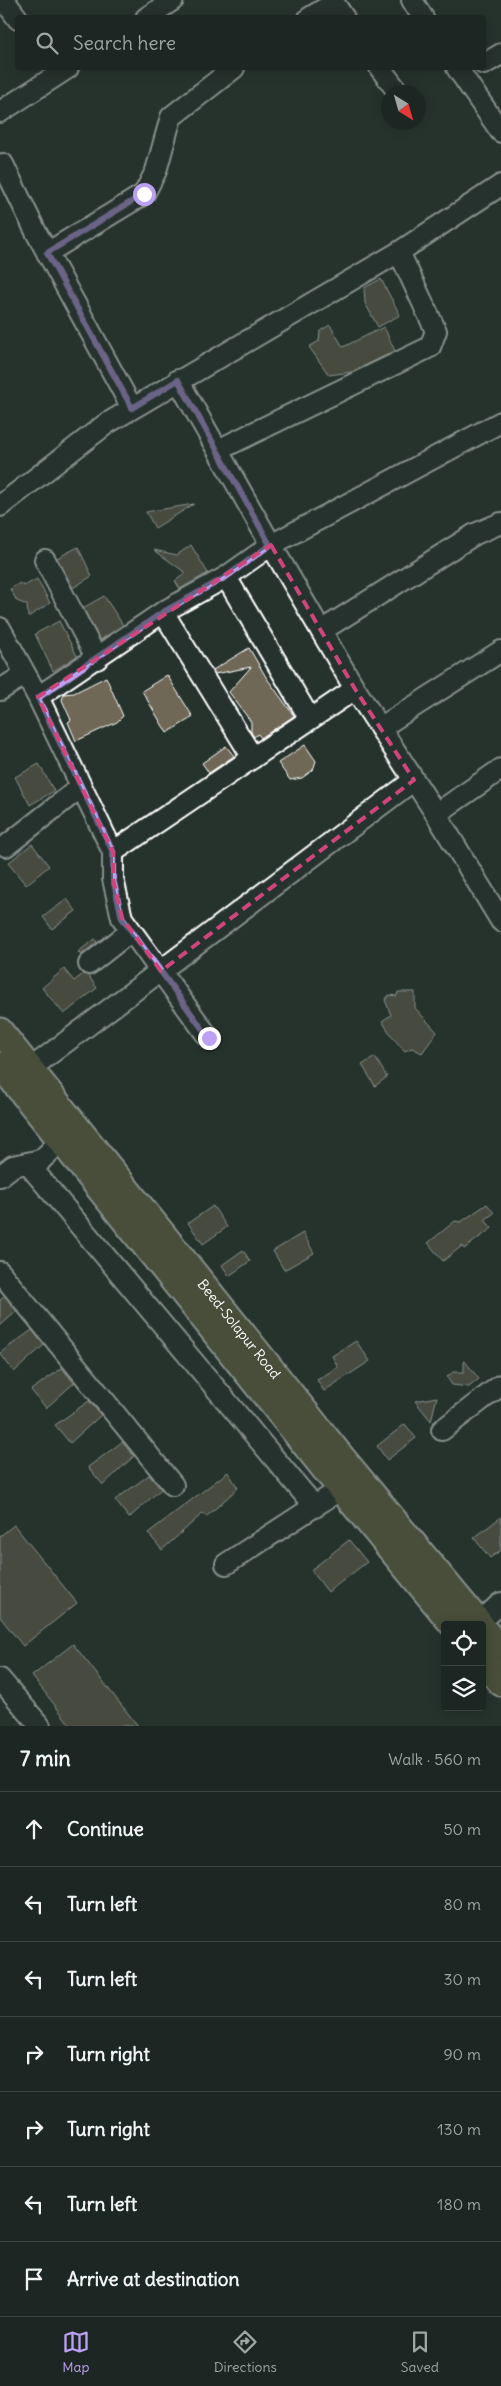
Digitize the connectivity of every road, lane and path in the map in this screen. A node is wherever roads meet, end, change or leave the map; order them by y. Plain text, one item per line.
1 (4, 0) edge
2 (173, 0) edge
3 (412, 0) edge
4 (15, 15) edge
5 (150, 15) edge
6 (314, 15) edge
7 (342, 15) edge
8 (421, 15) edge
9 (501, 54) edge
10 (486, 63) edge
11 (58, 70) edge
12 (231, 70) edge
13 (382, 70) edge
14 (466, 70) edge
15 (393, 85) edge
16 (0, 112) edge
17 (501, 132) edge
18 (1, 163) edge
19 (501, 185) edge
20 (399, 252) junction
21 (47, 253) junction
22 (178, 380) junction
23 (132, 408) junction
24 (501, 422) edge
25 (218, 450) junction
26 (0, 506) edge
27 (501, 523) edge
28 (270, 545) junction
29 (45, 560) dead end
30 (226, 577) junction
31 (163, 612) junction
32 (0, 628) edge
33 (321, 631) junction
34 (501, 651) edge
35 (97, 659) junction
36 (24, 675) junction
37 (355, 689) junction
38 (0, 690) edge
39 (38, 698) junction
40 (310, 719) junction
41 (380, 728) junction
42 (253, 758) junction
43 (501, 769) edge
44 (414, 780) junction
45 (81, 787) junction
46 (436, 814) junction
47 (6, 846) dead end
48 (113, 852) junction
49 (501, 921) edge
50 (131, 931) junction
51 (88, 964) dead end
52 (161, 971) junction
53 (0, 1031) edge
54 (209, 1038) dead end
55 (0, 1065) edge
56 (30, 1069) junction
57 (61, 1141) junction
58 (41, 1160) junction
59 (0, 1176) edge
60 (0, 1272) edge
61 (501, 1385) edge
62 (442, 1430) dead end
63 (173, 1485) dead end
64 (341, 1489) junction
65 (315, 1507) junction
66 (226, 1564) dead end
67 (501, 1604) edge
68 (450, 1621) edge
69 (478, 1621) edge
70 (485, 1621) edge
71 (486, 1631) edge
72 (501, 1650) edge
73 (486, 1665) edge
74 (0, 1679) edge
75 (501, 1683) edge
76 (40, 1726) edge

1 - 4 street
2 - 5 street
3 - 8 street
6 - 7 street
9 - 10 street
11 - 16 street
12 - 21 street
13 - 15 street
14 - 17 street
18 - 21 street
19 - 20 street
20 - 22 street
20 - 25 street
21 - 23 street
22 - 23 street
22 - 25 street
23 - 26 street
24 - 28 street
25 - 28 street
27 - 33 street
28 - 30 street
28 - 33 street
29 - 35 street
30 - 31 street
30 - 40 street
31 - 35 street
31 - 42 street
32 - 36 street
33 - 37 street
34 - 41 street
35 - 39 street
36 - 38 street
36 - 39 street
37 - 40 street
37 - 41 street
39 - 45 street
40 - 42 street
41 - 44 street
42 - 48 street
43 - 46 street
44 - 46 street
44 - 52 street
45 - 47 street
45 - 48 street
46 - 49 street
48 - 50 street
50 - 51 street
50 - 52 street
52 - 54 street
52 - 56 street
53 - 56 main road, Beed-Solapur Road
55 - 57 main road, Beed-Solapur Road
56 - 69 main road, Beed-Solapur Road
57 - 58 street
57 - 64 main road, Beed-Solapur Road
58 - 59 street
58 - 65 street
60 - 63 street
61 - 62 street
64 - 65 street
64 - 68 main road, Beed-Solapur Road
65 - 66 street
67 - 70 street
71 - 72 main road, Beed-Solapur Road
73 - 75 main road
74 - 76 street

